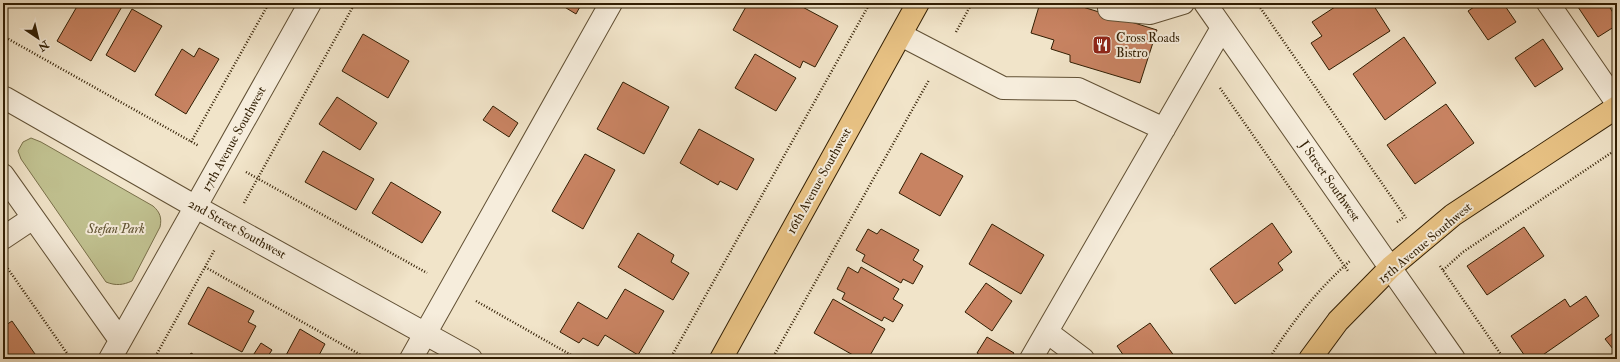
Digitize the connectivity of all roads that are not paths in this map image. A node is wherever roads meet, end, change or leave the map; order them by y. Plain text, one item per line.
1 (310, 3) edge
2 (612, 3) edge
3 (918, 3) edge
4 (1183, 3) edge
5 (1205, 3) edge
6 (1548, 3) edge
7 (1109, 9) dead end
8 (1222, 28) junction
9 (901, 35) junction
10 (3, 100) edge
11 (1617, 103) edge
12 (1617, 107) edge
13 (1164, 128) junction
14 (3, 175) edge
15 (196, 207) junction
16 (32, 218) junction
17 (3, 238) edge
18 (1391, 268) junction
19 (1046, 332) junction
20 (425, 333) junction
21 (115, 350) edge
22 (410, 359) edge
23 (471, 359) edge
24 (721, 359) edge
25 (1031, 359) edge
26 (1083, 359) edge
27 (1310, 359) edge
28 (1454, 359) edge

1 - 15 street, 17th Avenue Southwest
2 - 20 street
3 - 9 main road, 16th Avenue Southwest
4 - 7 street
5 - 8 street, J Street Southwest
6 - 11 street
8 - 13 street
8 - 18 street, J Street Southwest
9 - 13 street
9 - 24 main road, 16th Avenue Southwest
10 - 15 street, 2nd Street Southwest
12 - 18 main road, 15th Avenue Southwest
13 - 19 street
14 - 16 street
15 - 20 street, 2nd Street Southwest
15 - 21 street, 17th Avenue Southwest
16 - 17 street
16 - 21 street
18 - 27 main road, 15th Avenue Southwest
18 - 28 street, J Street Southwest
19 - 25 street
19 - 26 street
20 - 22 street
20 - 23 street, 2nd Street Southwest

